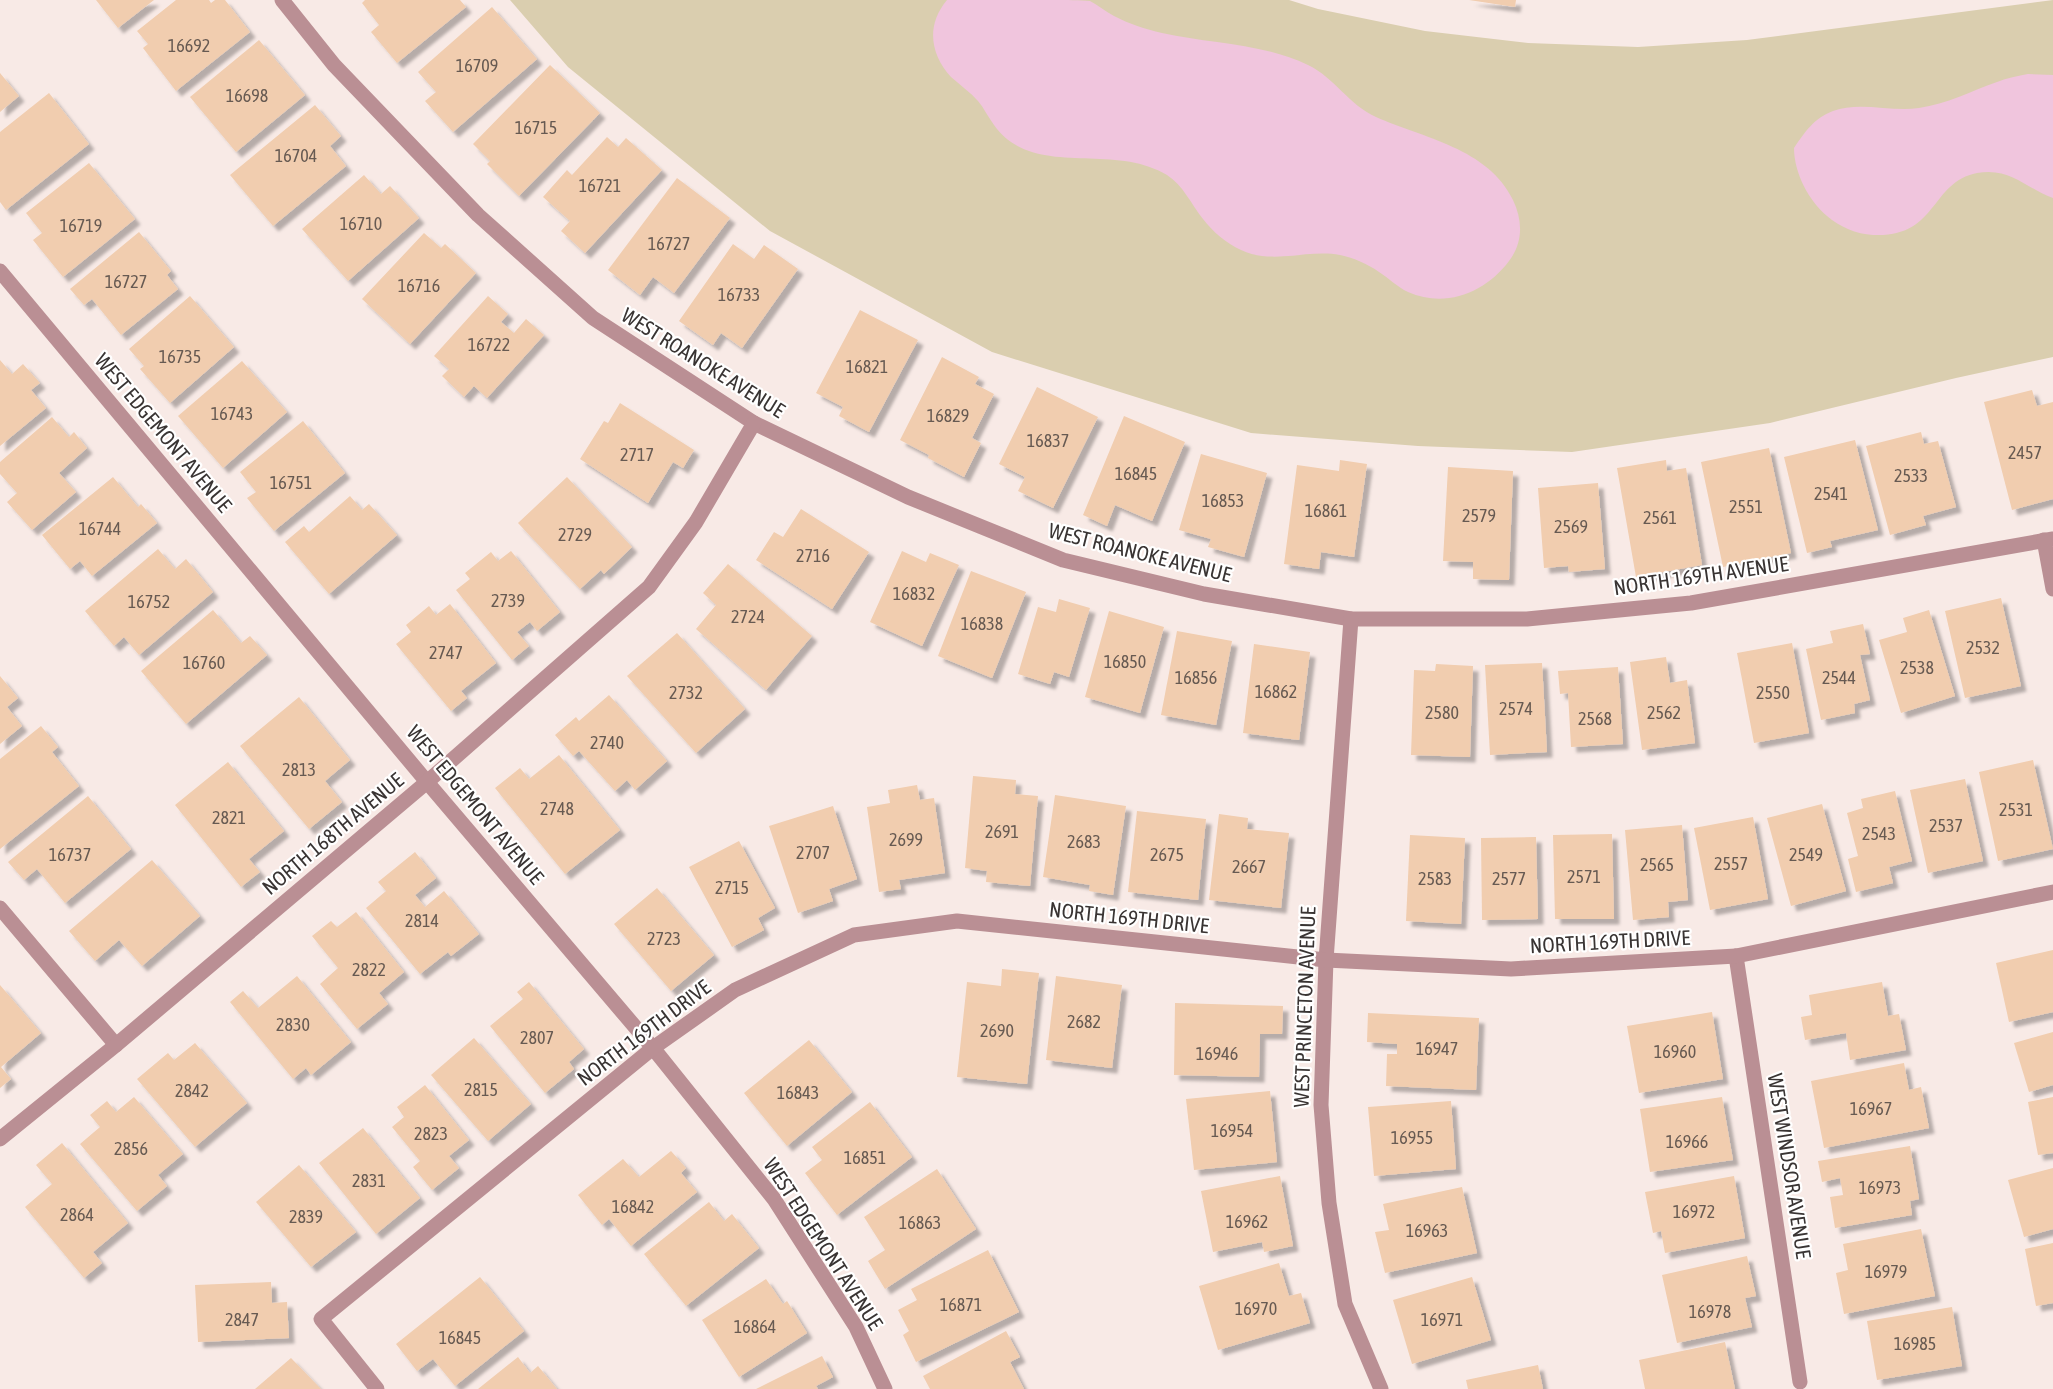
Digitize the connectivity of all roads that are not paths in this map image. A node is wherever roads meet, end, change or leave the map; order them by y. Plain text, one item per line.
1 (282, 0) edge
2 (0, 272) edge
3 (754, 423) junction
4 (2049, 539) edge
5 (2053, 589) edge
6 (1351, 619) junction
7 (427, 782) junction
8 (2053, 892) edge
9 (0, 908) edge
10 (1736, 956) junction
11 (1326, 960) junction
12 (116, 1045) junction
13 (653, 1048) junction
14 (0, 1139) edge
15 (1800, 1382) dead end
16 (377, 1389) edge
17 (885, 1389) edge
18 (1381, 1389) edge

1 - 3 street, WEST ROANOKE AVENUE
2 - 7 street, WEST EDGEMONT AVENUE
3 - 6 street, WEST ROANOKE AVENUE
3 - 7 street, NORTH 168TH AVENUE
4 - 5 street
4 - 6 street, NORTH 169TH AVENUE
6 - 11 street, WEST PRINCETON AVENUE
7 - 12 street, NORTH 168TH AVENUE
7 - 13 street, WEST EDGEMONT AVENUE
8 - 10 street, NORTH 169TH DRIVE
9 - 12 street
10 - 11 street, NORTH 169TH DRIVE
10 - 15 street, WEST WINDSOR AVENUE
11 - 13 street, NORTH 169TH DRIVE
11 - 18 street, WEST PRINCETON AVENUE
12 - 14 street, NORTH 168TH AVENUE
13 - 16 street, NORTH 169TH DRIVE
13 - 17 street, WEST EDGEMONT AVENUE

